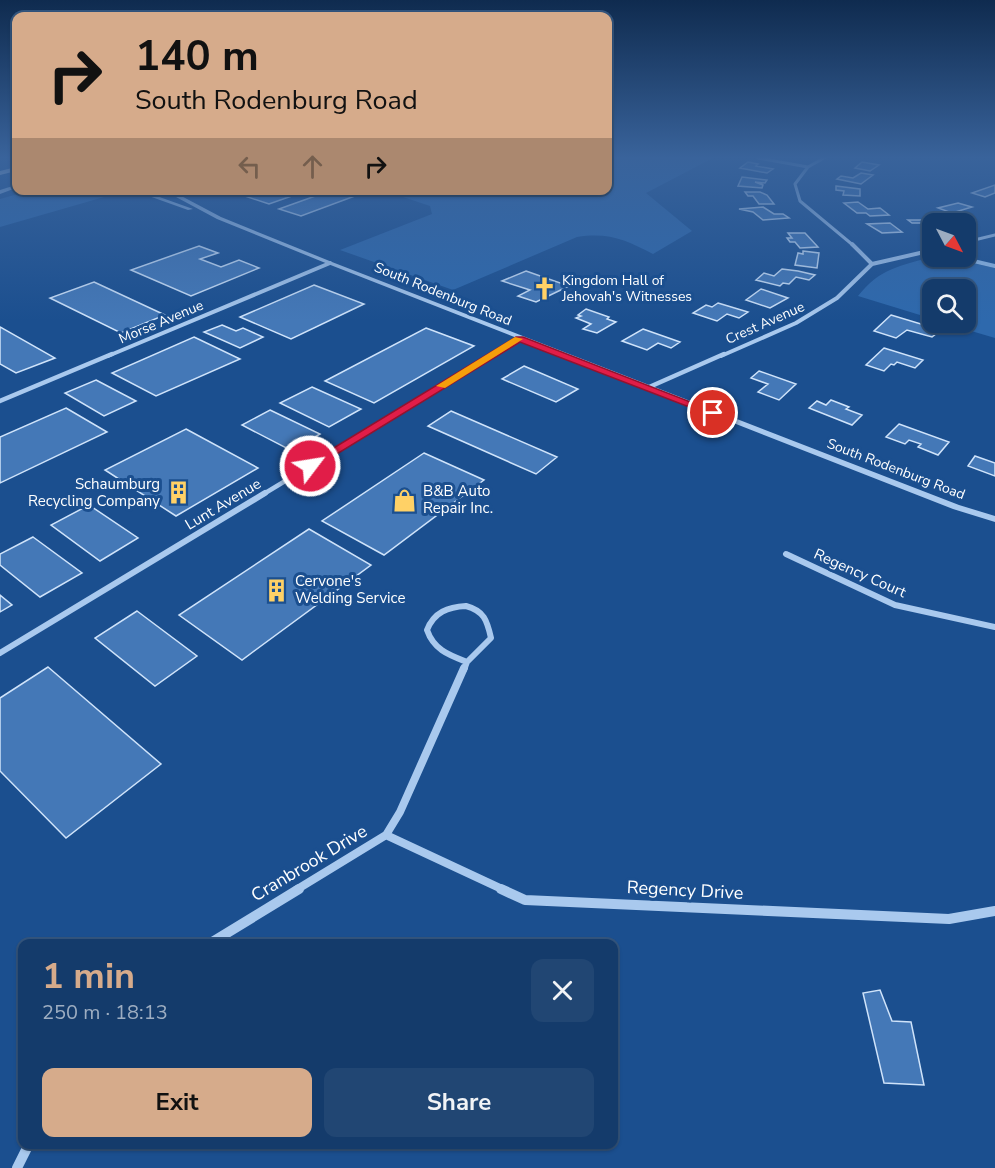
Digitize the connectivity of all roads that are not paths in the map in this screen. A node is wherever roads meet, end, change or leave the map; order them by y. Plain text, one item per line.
1 (202, 213) edge
2 (208, 213) edge
3 (815, 213) edge
4 (219, 218) junction
5 (995, 235) edge
6 (976, 240) edge
7 (922, 253) edge
8 (330, 263) junction
9 (872, 264) junction
10 (520, 339) junction
11 (647, 388) junction
12 (0, 401) edge
13 (995, 519) edge
14 (786, 554) dead end
15 (995, 627) edge
16 (0, 653) edge
17 (467, 662) junction
18 (386, 835) junction
19 (995, 911) edge
20 (217, 939) edge
21 (26, 1149) edge
22 (17, 1168) edge

1 - 4 street, South Rodenburg Road
2 - 4 street, South Rodenburg Road
3 - 9 street
4 - 8 street, South Rodenburg Road
5 - 6 street
7 - 9 street
8 - 10 street, South Rodenburg Road
8 - 12 street, Morse Avenue
9 - 11 street, Crest Avenue
10 - 11 street, South Rodenburg Road
10 - 16 street, Lunt Avenue
11 - 13 street, South Rodenburg Road
14 - 15 street, Regency Court
17 - 17 street, Cranbrook Drive
17 - 18 street, Cranbrook Drive
18 - 19 street, Regency Drive
18 - 20 street, Cranbrook Drive
21 - 22 street

